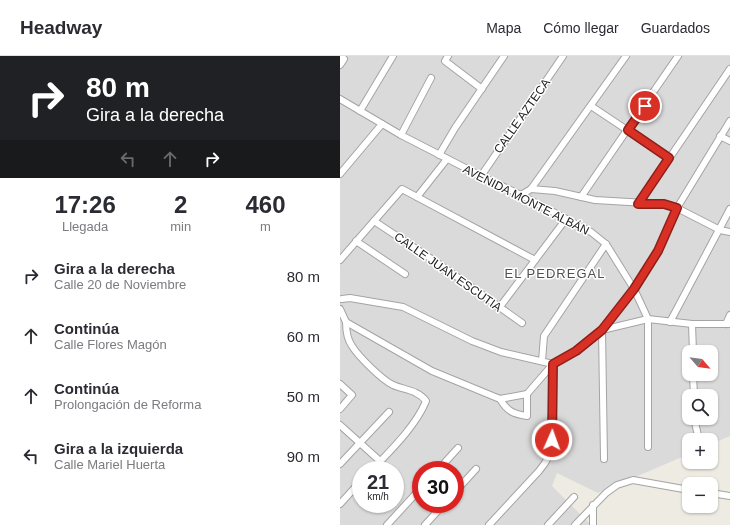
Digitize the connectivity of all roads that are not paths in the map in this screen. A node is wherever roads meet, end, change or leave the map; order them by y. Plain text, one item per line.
1 (393, 56) edge
2 (448, 56) edge
3 (504, 56) edge
4 (563, 56) edge
5 (626, 56) edge
6 (678, 56) edge
7 (342, 58) edge
8 (340, 65) edge
9 (730, 68) edge
10 (431, 78) dead end
11 (482, 89) junction
12 (340, 100) edge
13 (591, 106) junction
14 (360, 111) junction
15 (730, 121) edge
16 (382, 124) junction
17 (628, 130) junction
18 (401, 135) junction
19 (720, 136) junction
20 (730, 141) edge
21 (439, 155) junction
22 (669, 158) junction
23 (447, 159) junction
24 (340, 174) edge
25 (481, 176) junction
26 (531, 189) junction
27 (521, 195) junction
28 (417, 197) junction
29 (582, 197) junction
30 (638, 204) junction
31 (677, 208) junction
32 (730, 209) edge
33 (566, 219) junction
34 (374, 221) junction
35 (720, 230) junction
36 (730, 232) edge
37 (356, 241) junction
38 (606, 244) junction
39 (340, 260) edge
40 (536, 260) junction
41 (405, 274) dead end
42 (634, 289) junction
43 (341, 299) edge
44 (499, 308) junction
45 (340, 309) edge
46 (730, 315) edge
47 (648, 319) junction
48 (346, 322) junction
49 (670, 322) junction
50 (522, 323) dead end
51 (692, 324) junction
52 (728, 324) edge
53 (602, 330) junction
54 (693, 345) edge
55 (542, 361) junction
56 (553, 364) junction
57 (340, 384) edge
58 (527, 394) junction
59 (500, 399) junction
60 (340, 409) edge
61 (389, 412) dead end
62 (340, 425) edge
63 (360, 442) junction
64 (648, 447) dead end
65 (458, 448) dead end
66 (604, 459) dead end
67 (380, 461) joint
68 (446, 461) edge
69 (340, 464) edge
70 (476, 469) dead end
71 (464, 482) edge
72 (682, 489) edge
73 (352, 491) edge
74 (718, 494) edge
75 (730, 496) edge
76 (574, 497) dead end
77 (412, 498) edge
78 (340, 504) edge
79 (593, 506) junction
80 (436, 513) edge
81 (387, 525) edge
82 (425, 525) edge
83 (489, 525) edge
84 (548, 525) edge
85 (575, 525) edge
86 (593, 525) edge

1 - 14 street
2 - 11 street
3 - 11 street
4 - 25 street, CALLE AZTECA
5 - 13 street
6 - 17 street
7 - 8 street
9 - 22 street
10 - 18 street
11 - 21 street
12 - 14 street, AVENIDA MONTE ALBÁN
13 - 17 street
13 - 26 street
14 - 16 street, AVENIDA MONTE ALBÁN
15 - 19 street
16 - 18 street, AVENIDA MONTE ALBÁN
16 - 24 street
17 - 22 street
17 - 29 street
18 - 21 street, AVENIDA MONTE ALBÁN
19 - 20 street
19 - 31 street
21 - 23 street, AVENIDA MONTE ALBÁN
22 - 30 street
23 - 25 street, AVENIDA MONTE ALBÁN
23 - 28 street
25 - 27 street, AVENIDA MONTE ALBÁN
26 - 27 street
26 - 29 street
27 - 33 street, AVENIDA MONTE ALBÁN
28 - 34 street
28 - 40 street
29 - 30 street
30 - 31 street
31 - 35 street
31 - 42 street
32 - 35 street
33 - 38 street, AVENIDA MONTE ALBÁN
33 - 40 street
34 - 37 street
34 - 44 street, CALLE JUAN ESCUTIA
35 - 36 street
35 - 49 street
37 - 39 street
37 - 41 street
38 - 42 street, AVENIDA MONTE ALBÁN
38 - 55 street
40 - 44 street
42 - 47 street, AVENIDA MONTE ALBÁN
42 - 53 street
43 - 55 street
44 - 50 street, CALLE JUAN ESCUTIA
45 - 48 street
46 - 52 street
47 - 49 street
47 - 53 street
47 - 64 street
48 - 59 street
48 - 67 street
49 - 51 street
51 - 52 street
51 - 54 street
53 - 56 street
53 - 66 street
55 - 56 street
56 - 58 street
56 - 83 street
57 - 60 street
58 - 59 street
58 - 59 street
61 - 63 street
62 - 63 street
63 - 67 street
63 - 69 street
65 - 68 street
70 - 71 street
72 - 79 street
73 - 78 street
74 - 75 street
76 - 84 street
77 - 81 street
79 - 85 street
79 - 86 street
80 - 82 street

